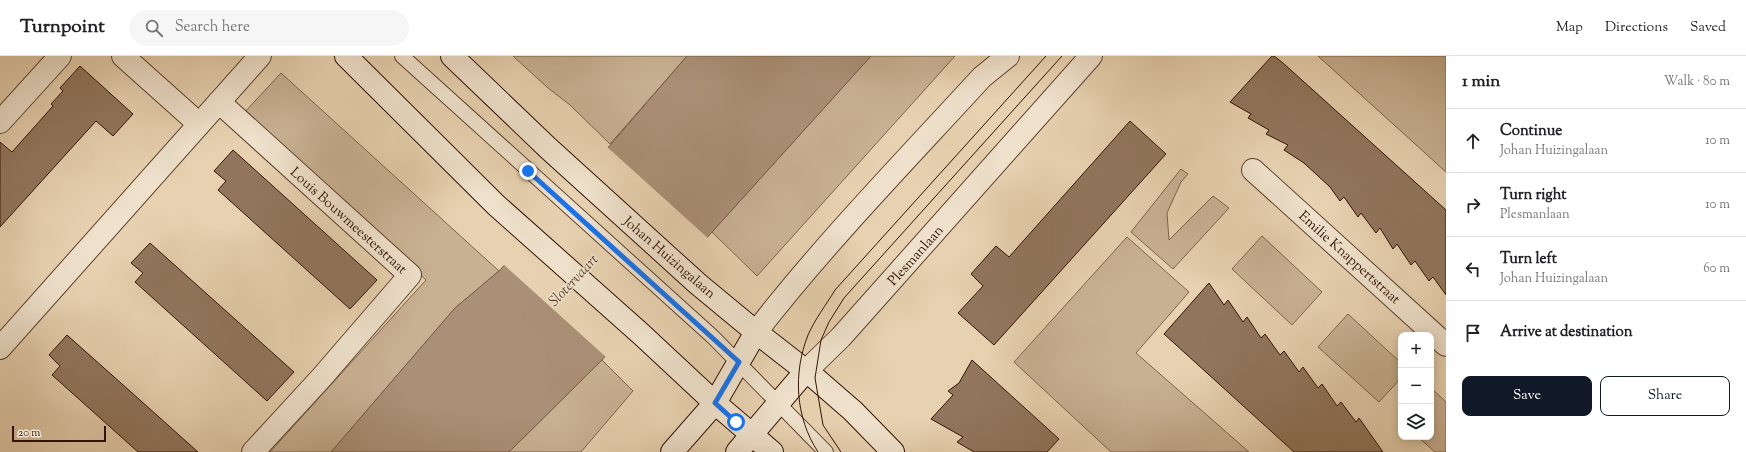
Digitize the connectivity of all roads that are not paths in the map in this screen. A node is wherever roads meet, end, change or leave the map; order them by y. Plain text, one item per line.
1 (60, 56) edge
2 (123, 56) edge
3 (260, 56) edge
4 (346, 56) edge
5 (402, 56) edge
6 (452, 56) edge
7 (1008, 56) edge
8 (1091, 56) edge
9 (219, 102) junction
10 (0, 122) edge
11 (199, 124) junction
12 (1253, 170) dead end
13 (756, 332) junction
14 (1446, 345) edge
15 (0, 348) edge
16 (739, 362) junction
17 (805, 372) junction
18 (715, 403) junction
19 (778, 403) junction
20 (752, 436) junction
21 (253, 452) edge
22 (672, 452) edge
23 (737, 452) edge
24 (772, 452) edge
25 (826, 452) edge
26 (893, 452) edge

1 - 10 street
2 - 11 street
3 - 9 street
4 - 18 street
5 - 16 lane
6 - 13 street, Johan Huizingalaan
7 - 13 street
8 - 17 street, Plesmanlaan
9 - 11 street
9 - 21 street, Louis Bouwmeesterstraat
11 - 15 street
12 - 14 street, Emilie Knappertstraat
13 - 16 street
13 - 17 street, Johan Huizingalaan
16 - 18 street
16 - 19 lane
17 - 19 street, Plesmanlaan
17 - 26 street, Johan Huizingalaan
18 - 20 street
18 - 22 street
19 - 20 street, Plesmanlaan
19 - 25 lane
20 - 23 street, Plesmanlaan
20 - 24 street

